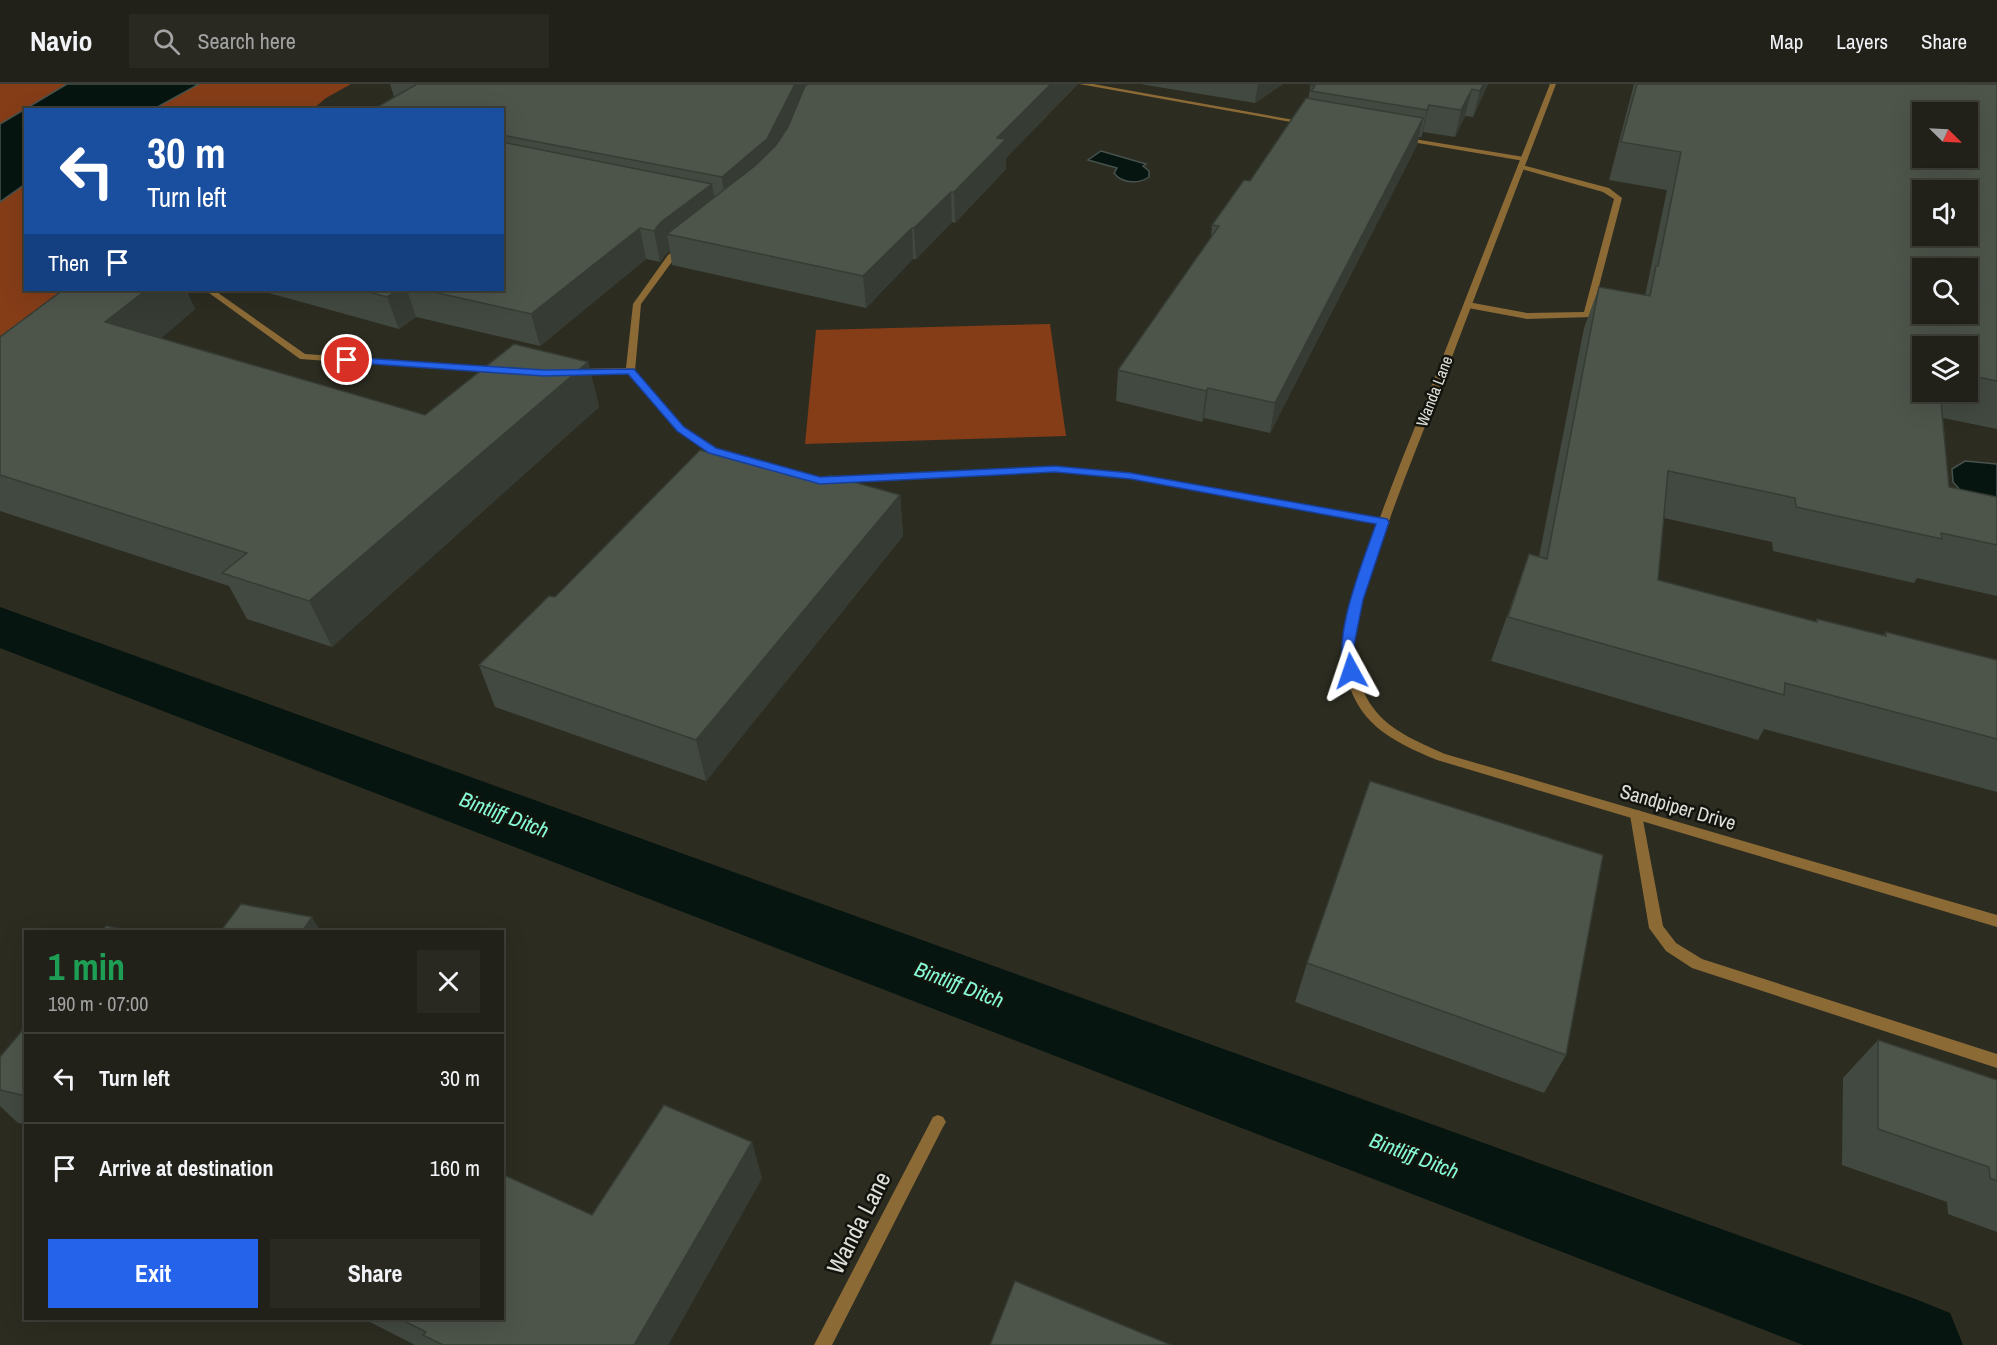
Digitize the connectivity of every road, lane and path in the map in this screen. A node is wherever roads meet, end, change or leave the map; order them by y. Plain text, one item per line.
1 (1082, 84) edge
2 (1553, 84) edge
3 (1322, 125) edge
4 (1389, 136) edge
5 (1522, 163) junction
6 (690, 242) edge
7 (210, 291) edge
8 (1468, 305) junction
9 (510, 370) edge
10 (630, 371) junction
11 (566, 372) edge
12 (1383, 522) junction
13 (1362, 703) joint
14 (1636, 815) junction
15 (1997, 921) edge
16 (1997, 1060) edge
17 (938, 1122) dead end
18 (823, 1345) edge

1 - 3 street
2 - 5 street, Wanda Lane
4 - 5 street
5 - 8 street, Wanda Lane
5 - 8 street
6 - 10 street
7 - 9 street
8 - 12 street, Wanda Lane
10 - 11 street
10 - 12 street
12 - 13 street, Wanda Lane
13 - 14 street, Sandpiper Drive
14 - 15 street, Sandpiper Drive
14 - 16 street
17 - 18 street, Wanda Lane

